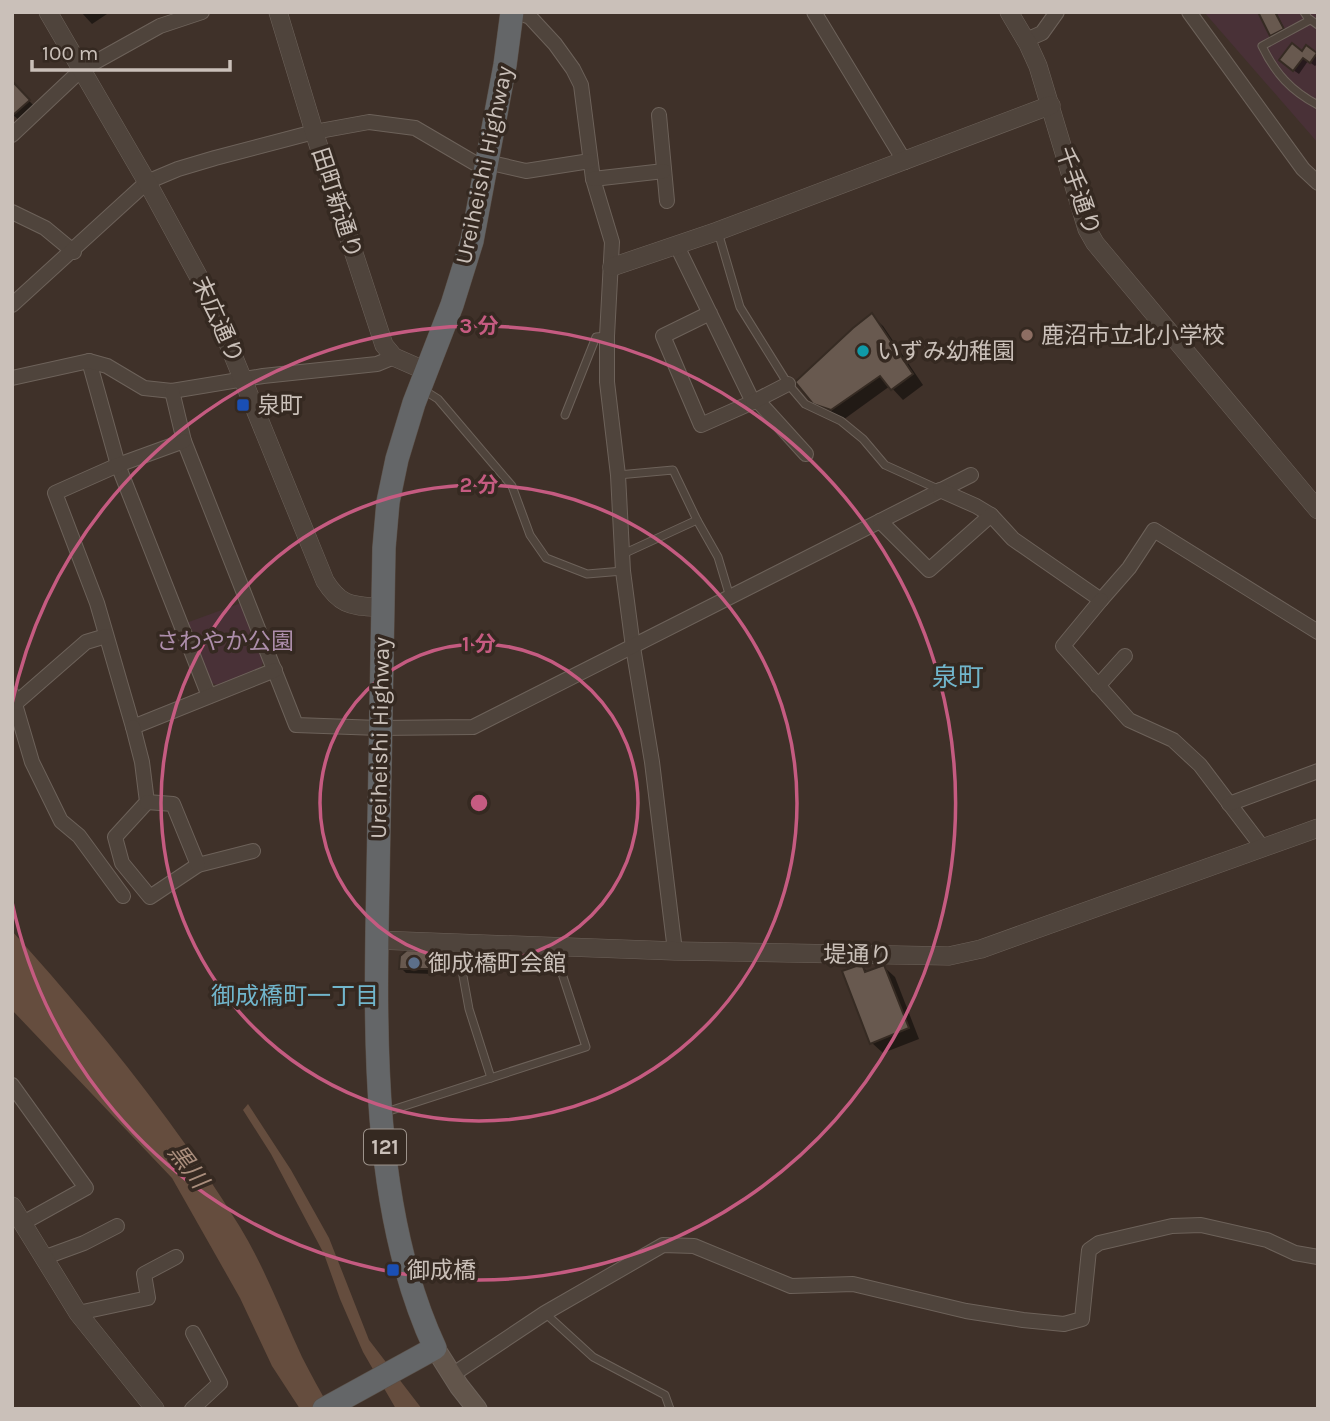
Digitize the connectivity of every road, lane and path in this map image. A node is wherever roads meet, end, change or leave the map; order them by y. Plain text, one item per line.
1 (48, 12) edge
2 (202, 12) edge
3 (278, 12) edge
4 (514, 12) edge
5 (814, 12) edge
6 (1009, 12) edge
7 (1057, 12) edge
8 (1189, 12) edge
9 (1304, 12) edge
10 (1310, 20) junction
11 (1318, 24) edge
12 (1026, 40) junction
13 (81, 70) junction
14 (1051, 104) junction
15 (1318, 105) edge
16 (659, 115) dead end
17 (314, 132) junction
18 (12, 135) edge
19 (590, 161) junction
20 (905, 162) junction
21 (486, 165) junction
22 (664, 171) junction
23 (593, 180) junction
24 (147, 182) junction
25 (1318, 183) edge
26 (667, 201) dead end
27 (16, 219) edge
28 (718, 231) junction
29 (677, 246) junction
30 (74, 252) junction
31 (612, 267) junction
32 (12, 305) edge
33 (710, 313) junction
34 (607, 336) junction
35 (394, 357) junction
36 (89, 361) junction
37 (12, 378) edge
38 (423, 379) junction
39 (244, 380) junction
40 (788, 384) junction
41 (172, 391) junction
42 (755, 401) junction
43 (565, 415) dead end
44 (184, 441) junction
45 (806, 454) dead end
46 (118, 465) junction
47 (618, 475) junction
48 (971, 475) dead end
49 (940, 490) junction
50 (1318, 510) edge
51 (991, 515) junction
52 (697, 520) junction
53 (880, 521) junction
54 (624, 554) junction
55 (624, 571) junction
56 (730, 597) junction
57 (1101, 600) junction
58 (383, 608) junction
59 (1318, 632) edge
60 (106, 636) junction
61 (633, 647) junction
62 (1125, 656) dead end
63 (275, 670) junction
64 (1098, 686) junction
65 (209, 696) junction
66 (14, 699) edge
67 (132, 727) junction
68 (379, 729) junction
69 (1318, 772) edge
70 (147, 802) junction
71 (1229, 804) junction
72 (1318, 828) edge
73 (1263, 848) junction
74 (253, 851) dead end
75 (198, 865) junction
76 (123, 896) dead end
77 (377, 940) junction
78 (456, 943) junction
79 (553, 945) junction
80 (675, 951) junction
81 (491, 1078) junction
82 (12, 1085) edge
83 (382, 1113) junction
84 (12, 1206) edge
85 (23, 1223) junction
86 (117, 1226) dead end
87 (176, 1257) dead end
88 (1318, 1257) edge
89 (43, 1258) junction
90 (78, 1313) junction
91 (545, 1313) junction
92 (193, 1333) dead end
93 (435, 1348) junction
94 (452, 1375) junction
95 (155, 1409) edge
96 (192, 1409) edge
97 (324, 1409) edge
98 (477, 1409) edge
99 (670, 1409) edge

1 - 13 street, 末広通り
2 - 13 street
3 - 17 street, 田町新通り
4 - 19 street
4 - 21 highway, Ureiheishi Highway / 121
5 - 20 street
6 - 12 street, 千手通り
7 - 12 street
8 - 25 street
9 - 10 lane
10 - 11 lane
10 - 15 lane
12 - 14 street, 千手通り
13 - 18 street
13 - 24 street, 末広通り
14 - 20 street
14 - 50 street, 千手通り
16 - 22 street
17 - 21 street
17 - 24 street
17 - 35 street, 田町新通り
19 - 21 street
19 - 23 street
20 - 28 street
21 - 38 highway, Ureiheishi Highway / 121
22 - 23 street
22 - 26 street
23 - 31 street
24 - 30 street
24 - 39 street, 末広通り
27 - 30 street
28 - 29 street
28 - 40 lane
29 - 31 street
29 - 33 street
30 - 32 street
31 - 34 street
33 - 42 street
33 - 42 street
34 - 43 lane
34 - 47 street
35 - 38 street
35 - 39 street
36 - 37 street
36 - 41 street
36 - 46 street
38 - 55 lane
38 - 58 highway, Ureiheishi Highway / 121
39 - 41 street
39 - 58 street, 末広通り
40 - 42 street
40 - 49 lane
41 - 44 street
42 - 45 street
44 - 46 street
44 - 63 street
46 - 60 street
46 - 65 street
47 - 52 lane
47 - 54 street
48 - 49 street
49 - 51 street
49 - 53 street
51 - 53 street
51 - 57 street
52 - 54 lane
52 - 56 lane
53 - 56 street
54 - 55 street
55 - 61 street
56 - 61 street
57 - 59 street
57 - 64 street
58 - 68 highway, Ureiheishi Highway / 121
60 - 66 street
60 - 67 street
61 - 68 street
61 - 80 street
62 - 64 street
63 - 65 street
63 - 68 street
64 - 71 street
65 - 67 street
66 - 76 street
67 - 70 street
68 - 77 highway, Ureiheishi Highway / 121
69 - 71 street
70 - 75 street
70 - 75 street
71 - 73 street
72 - 73 street, 堤通り
73 - 80 street, 堤通り
74 - 75 street
77 - 78 street, 堤通り
77 - 83 highway, Ureiheishi Highway / 121
78 - 79 street, 堤通り
78 - 81 lane
79 - 80 street, 堤通り
79 - 81 lane
81 - 83 lane
82 - 85 street
83 - 93 highway, Ureiheishi Highway / 121
84 - 85 street
85 - 89 street
86 - 89 street
87 - 90 street
88 - 91 street
89 - 90 street
90 - 95 street
91 - 94 street
91 - 99 lane
92 - 96 street
93 - 94 main road
93 - 97 highway
94 - 98 main road

